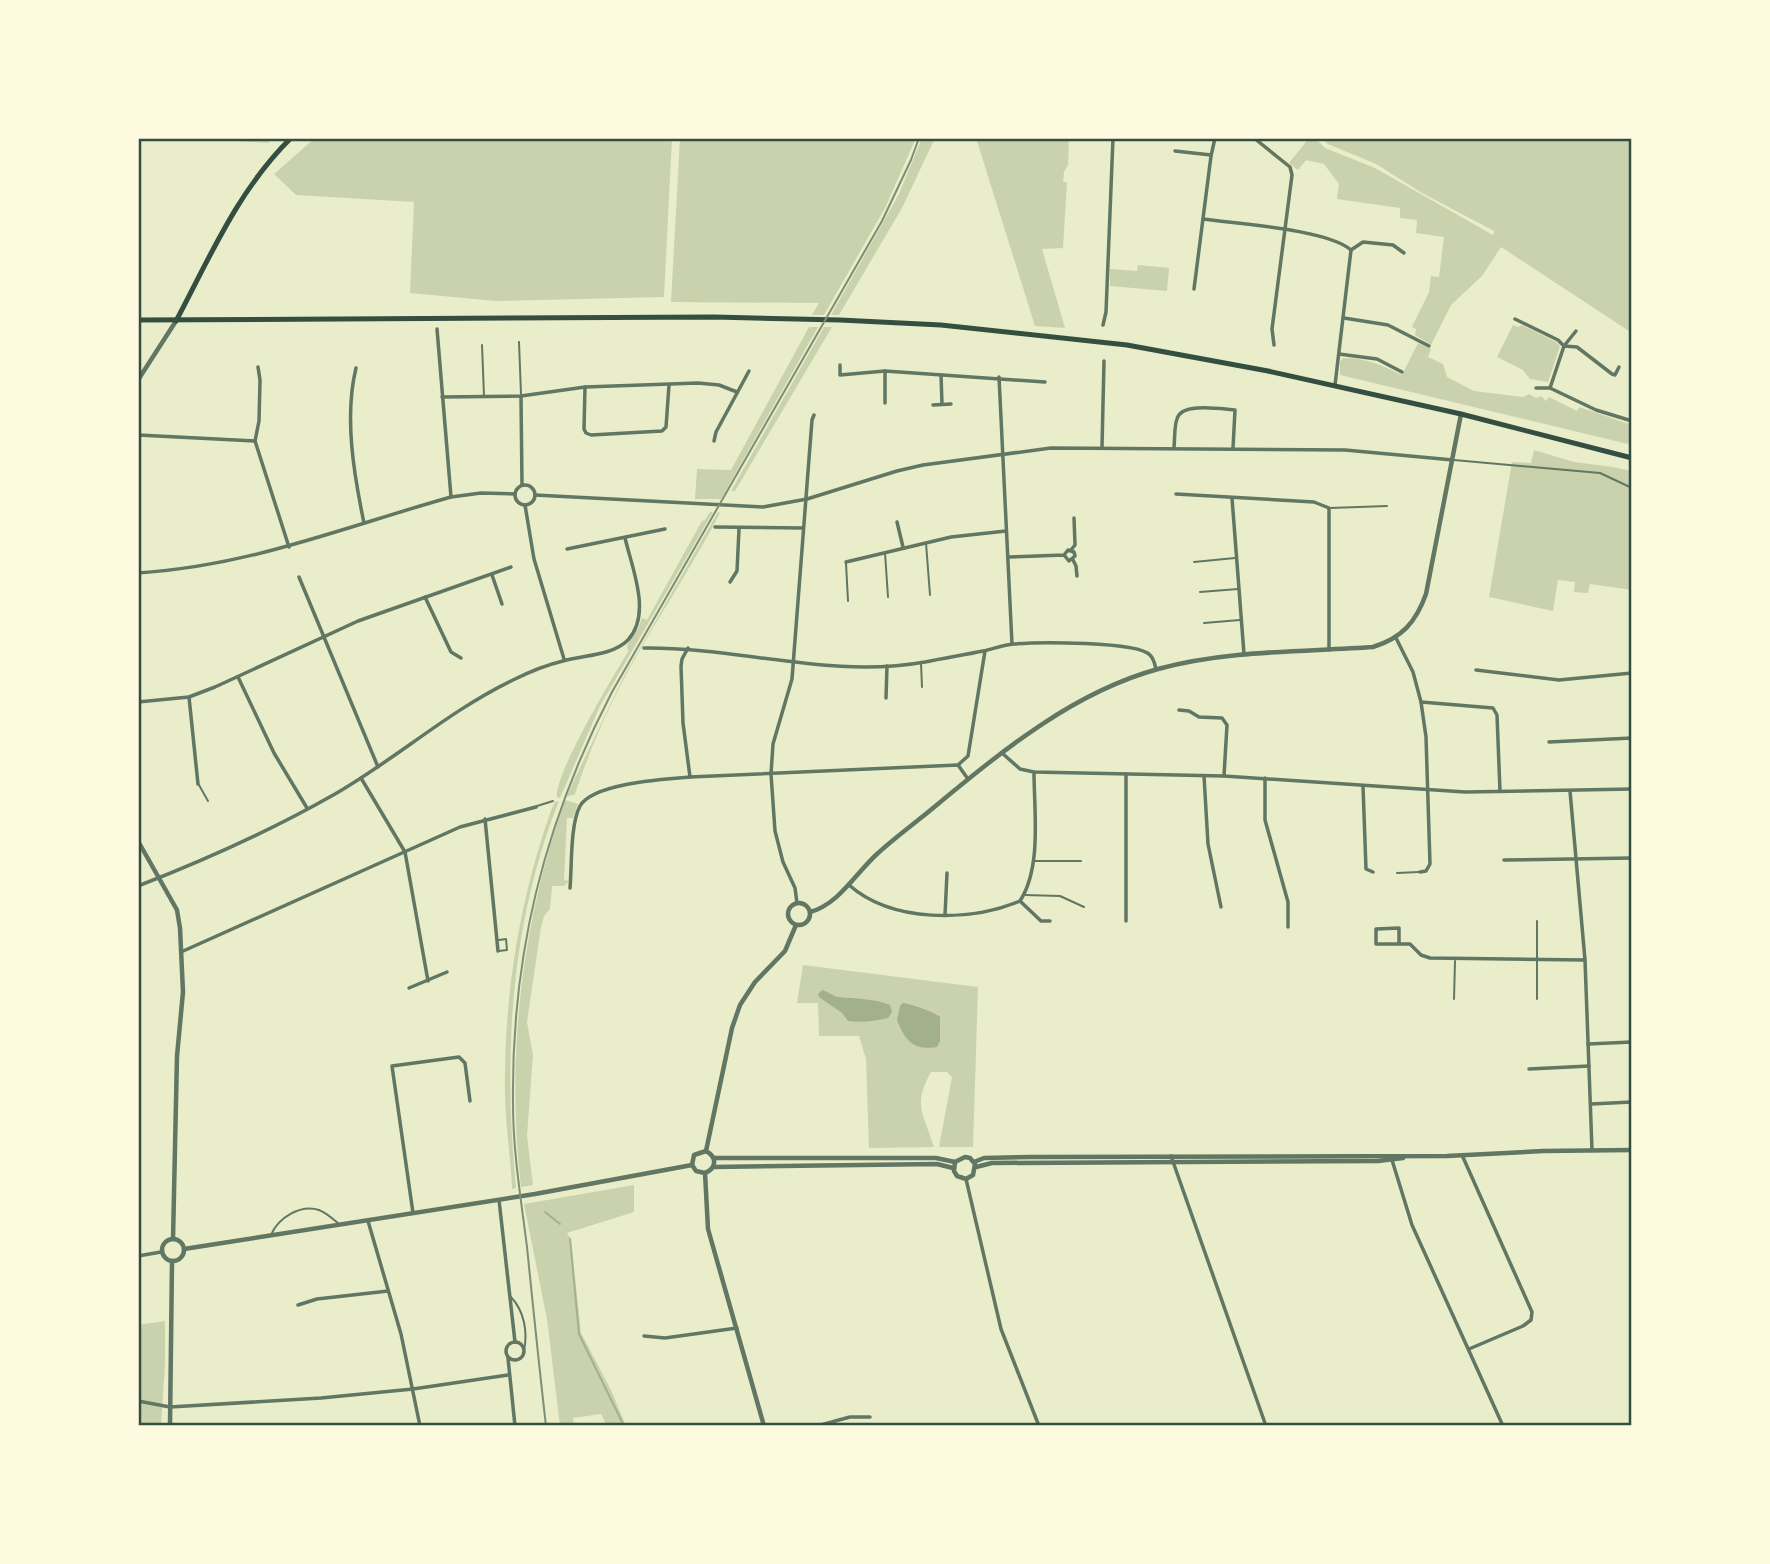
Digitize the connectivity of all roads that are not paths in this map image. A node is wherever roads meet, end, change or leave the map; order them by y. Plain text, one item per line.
1 (291, 138) edge
2 (1113, 138) edge
3 (1215, 138) edge
4 (1254, 138) edge
5 (1175, 151) dead end
6 (1211, 155) junction
7 (1203, 219) junction
8 (1286, 228) junction
9 (1351, 250) junction
10 (1404, 253) dead end
11 (1194, 289) dead end
12 (1343, 318) junction
13 (1516, 319) dead end
14 (138, 320) edge
15 (176, 321) junction
16 (1103, 325) dead end
17 (437, 329) dead end
18 (1576, 331) dead end
19 (519, 342) dead end
20 (482, 345) dead end
21 (1274, 345) dead end
22 (1429, 346) dead end
23 (1564, 346) junction
24 (1339, 354) junction
25 (1104, 361) dead end
26 (840, 365) dead end
27 (258, 367) dead end
28 (1619, 367) dead end
29 (356, 368) dead end
30 (749, 371) dead end
31 (885, 371) junction
32 (1402, 372) dead end
33 (942, 374) junction
34 (840, 375) junction
35 (999, 377) junction
36 (138, 380) edge
37 (839, 382) dead end
38 (1045, 382) dead end
39 (669, 385) junction
40 (1335, 385) junction
41 (585, 387) junction
42 (1536, 388) dead end
43 (1550, 388) junction
44 (737, 392) junction
45 (521, 396) junction
46 (442, 397) junction
47 (484, 397) junction
48 (885, 403) dead end
49 (942, 404) junction
50 (951, 404) dead end
51 (933, 405) dead end
52 (1461, 414) junction
53 (814, 415) dead end
54 (1632, 421) edge
55 (138, 435) edge
56 (255, 441) junction
57 (715, 441) dead end
58 (1102, 447) junction
59 (1174, 448) junction
60 (1233, 448) junction
61 (1002, 453) junction
62 (1632, 458) edge
63 (1453, 460) junction
64 (522, 485) junction
65 (1632, 488) edge
66 (515, 494) junction
67 (1176, 494) dead end
68 (535, 495) junction
69 (451, 497) junction
70 (1232, 498) junction
71 (807, 499) junction
72 (525, 505) junction
73 (1387, 506) dead end
74 (1329, 508) junction
75 (1074, 518) dead end
76 (897, 522) dead end
77 (364, 523) junction
78 (715, 527) dead end
79 (739, 528) junction
80 (803, 528) junction
81 (665, 529) dead end
82 (1006, 531) junction
83 (625, 538) junction
84 (926, 542) junction
85 (289, 547) junction
86 (903, 547) junction
87 (567, 549) dead end
88 (1071, 550) junction
89 (885, 552) junction
90 (1064, 555) junction
91 (1008, 557) junction
92 (1236, 558) junction
93 (1073, 560) junction
94 (846, 562) joint
95 (1194, 562) dead end
96 (511, 567) dead end
97 (138, 573) edge
98 (492, 575) junction
99 (1077, 576) dead end
100 (299, 577) dead end
101 (730, 582) dead end
102 (1239, 589) junction
103 (1200, 593) dead end
104 (930, 595) dead end
105 (425, 597) junction
106 (888, 597) dead end
107 (848, 601) dead end
108 (502, 604) dead end
109 (1241, 620) junction
110 (1204, 623) dead end
111 (325, 636) junction
112 (1396, 638) junction
113 (1012, 644) junction
114 (645, 648) dead end
115 (688, 648) junction
116 (985, 650) junction
117 (1329, 650) junction
118 (1244, 654) junction
119 (461, 658) dead end
120 (564, 660) junction
121 (921, 662) junction
122 (794, 663) junction
123 (887, 666) junction
124 (1156, 669) junction
125 (1476, 670) dead end
126 (1632, 673) edge
127 (237, 677) junction
128 (922, 687) dead end
129 (189, 697) junction
130 (886, 698) dead end
131 (138, 702) edge
132 (1421, 702) junction
133 (1180, 710) dead end
134 (1632, 738) edge
135 (1549, 743) dead end
136 (1002, 753) junction
137 (958, 765) junction
138 (378, 766) junction
139 (1034, 772) junction
140 (772, 774) junction
141 (1126, 774) junction
142 (1204, 776) junction
143 (1224, 776) junction
144 (690, 777) junction
145 (361, 778) junction
146 (1265, 778) junction
147 (968, 779) junction
148 (198, 784) joint
149 (1363, 786) junction
150 (1427, 789) junction
151 (1632, 789) edge
152 (1570, 790) junction
153 (1500, 791) junction
154 (208, 801) dead end
155 (553, 801) dead end
156 (536, 807) joint
157 (308, 808) junction
158 (485, 819) junction
159 (138, 841) edge
160 (405, 852) junction
161 (1632, 858) edge
162 (1034, 860) junction
163 (1504, 860) dead end
164 (1575, 860) junction
165 (1081, 861) dead end
166 (1373, 872) dead end
167 (1420, 872) joint
168 (947, 873) dead end
169 (1397, 873) dead end
170 (159, 878) junction
171 (848, 884) junction
172 (138, 886) edge
173 (570, 888) dead end
174 (1024, 895) junction
175 (1020, 901) junction
176 (797, 903) junction
177 (1084, 906) dead end
178 (1221, 907) dead end
179 (810, 912) junction
180 (945, 915) junction
181 (1050, 921) dead end
182 (1126, 921) dead end
183 (1537, 921) dead end
184 (796, 925) junction
185 (1288, 927) dead end
186 (496, 940) junction
187 (1399, 944) junction
188 (498, 951) joint
189 (181, 952) junction
190 (1455, 960) junction
191 (1536, 960) junction
192 (1585, 960) junction
193 (447, 972) dead end
194 (428, 981) junction
195 (409, 988) dead end
196 (1454, 999) dead end
197 (1537, 999) dead end
198 (1632, 1042) edge
199 (1588, 1044) junction
200 (1589, 1066) junction
201 (1529, 1069) dead end
202 (470, 1101) dead end
203 (1632, 1102) edge
204 (1591, 1104) junction
205 (1592, 1150) junction
206 (1632, 1150) edge
207 (706, 1151) junction
208 (1462, 1155) junction
209 (1171, 1156) junction
210 (1391, 1157) junction
211 (714, 1158) junction
212 (1173, 1163) junction
213 (692, 1165) junction
214 (954, 1165) junction
215 (975, 1165) junction
216 (713, 1167) junction
217 (705, 1173) junction
218 (966, 1179) junction
219 (499, 1200) junction
220 (413, 1213) junction
221 (368, 1221) junction
222 (340, 1225) junction
223 (271, 1236) junction
224 (173, 1239) junction
225 (184, 1249) junction
226 (161, 1252) junction
227 (138, 1256) edge
228 (172, 1262) junction
229 (388, 1291) junction
230 (510, 1295) junction
231 (298, 1305) dead end
232 (737, 1328) junction
233 (644, 1336) dead end
234 (515, 1342) junction
235 (1469, 1349) junction
236 (524, 1351) junction
237 (508, 1358) junction
238 (508, 1375) junction
239 (414, 1389) junction
240 (138, 1401) edge
241 (170, 1407) junction
242 (870, 1417) dead end
243 (170, 1426) edge
244 (420, 1426) edge
245 (515, 1426) edge
246 (764, 1426) edge
247 (817, 1426) edge
248 (1040, 1426) edge
249 (1266, 1426) edge
250 (1503, 1426) edge

1 - 15 main road
2 - 16 street
3 - 6 street
4 - 8 street
5 - 6 street
6 - 7 street
7 - 8 street
7 - 11 street
8 - 9 street
8 - 21 street
9 - 10 street
9 - 12 street
12 - 22 street
12 - 24 street
13 - 23 street
14 - 15 main road
15 - 36 street
15 - 40 main road
17 - 46 street
18 - 23 street
19 - 45 lane
20 - 47 lane
23 - 28 street
23 - 43 street
24 - 32 street
24 - 40 street
25 - 58 street
26 - 34 street
27 - 56 street
29 - 77 street
30 - 44 street
31 - 33 street
31 - 34 street
31 - 48 street
33 - 35 street
33 - 49 street
34 - 37 street
35 - 38 street
35 - 61 street
39 - 41 street
39 - 41 street
39 - 44 street
40 - 52 main road
41 - 45 street
42 - 43 street
43 - 54 street
44 - 57 street
45 - 47 street
45 - 64 street
46 - 47 street
46 - 69 street
49 - 50 street
49 - 51 street
52 - 62 main road
52 - 63 street
53 - 71 street
55 - 56 street
56 - 85 street
58 - 59 street
58 - 61 street
59 - 60 street
59 - 60 street
60 - 63 street
61 - 71 street
61 - 82 street
63 - 65 lane
63 - 112 street
64 - 66 street
64 - 68 street
66 - 69 street
66 - 72 street
67 - 70 street
68 - 71 street
68 - 72 street
69 - 77 street
70 - 74 street
70 - 92 street
71 - 80 street
72 - 120 street
73 - 74 lane
74 - 117 street
75 - 88 street
76 - 86 street
77 - 85 street
78 - 79 street
79 - 80 street
79 - 101 street
80 - 122 street
81 - 83 street
82 - 84 street
82 - 91 street
83 - 87 street
83 - 120 street
84 - 86 street
84 - 104 lane
85 - 97 street
86 - 89 street
88 - 90 street
88 - 93 street
89 - 94 street
89 - 106 lane
90 - 91 street
90 - 93 street
91 - 113 street
92 - 95 lane
92 - 102 street
93 - 99 street
94 - 107 lane
96 - 98 street
98 - 105 street
98 - 108 street
100 - 111 street
102 - 103 lane
102 - 109 street
105 - 111 street
105 - 119 street
109 - 110 lane
109 - 118 street
111 - 127 street
111 - 138 street
112 - 117 street
112 - 132 street
113 - 116 street
113 - 124 street
114 - 115 street
115 - 122 street
115 - 144 street
116 - 121 street
116 - 137 street
117 - 118 street
118 - 124 street
120 - 138 street
121 - 123 street
121 - 128 lane
122 - 123 street
122 - 140 street
123 - 130 street
124 - 136 street
125 - 126 street
127 - 129 street
127 - 157 street
129 - 131 street
129 - 148 street
132 - 150 street
132 - 153 street
133 - 143 street
134 - 135 street
136 - 139 street
136 - 147 street
137 - 140 street
137 - 147 street
138 - 145 street
139 - 141 street
139 - 162 street
140 - 144 street
140 - 176 street
141 - 142 street
141 - 182 street
142 - 143 street
142 - 178 street
143 - 146 street
144 - 173 street
145 - 157 street
145 - 160 street
146 - 149 street
146 - 185 street
147 - 171 street
148 - 154 lane
149 - 150 street
149 - 166 street
150 - 153 street
150 - 167 street
151 - 152 street
152 - 153 street
152 - 164 street
155 - 156 lane
156 - 158 street
157 - 170 street
158 - 160 street
158 - 186 street
159 - 170 street
160 - 189 street
160 - 194 street
161 - 164 street
162 - 165 lane
162 - 174 street
163 - 164 street
164 - 192 street
167 - 169 lane
168 - 180 street
170 - 172 street
170 - 189 street
171 - 179 street
171 - 180 street
174 - 175 street
174 - 177 lane
175 - 180 street
175 - 181 street
176 - 179 street
176 - 184 street
179 - 184 street
183 - 191 lane
184 - 207 street
186 - 188 street
186 - 188 lane
187 - 187 street
187 - 190 street
189 - 224 street
190 - 191 street
190 - 196 lane
191 - 192 street
191 - 197 lane
192 - 199 street
193 - 194 street
194 - 195 street
198 - 199 street
199 - 200 street
200 - 201 street
200 - 204 street
202 - 220 street
203 - 204 street
204 - 205 street
205 - 206 street
205 - 208 street
207 - 211 street
207 - 213 street
208 - 210 street
208 - 235 street
209 - 210 street
209 - 212 street
209 - 215 street
210 - 212 street
210 - 235 street
211 - 214 street
211 - 216 street
212 - 215 street
212 - 249 street
213 - 217 street
213 - 219 street
214 - 215 street
214 - 216 street
214 - 218 street
215 - 218 street
216 - 217 street
217 - 232 street
218 - 248 street
219 - 220 street
219 - 230 street
220 - 221 street
221 - 222 street
221 - 229 street
222 - 223 street
222 - 223 lane
223 - 225 street
224 - 225 street
224 - 226 street
225 - 228 street
226 - 227 street
226 - 228 street
228 - 241 street
229 - 231 street
229 - 239 street
230 - 234 street
230 - 236 lane
232 - 233 street
232 - 246 street
234 - 236 street
234 - 237 street
235 - 250 street
236 - 237 street
237 - 238 street
238 - 239 street
238 - 245 street
239 - 241 street
239 - 244 street
240 - 241 street
241 - 243 street
242 - 247 street

